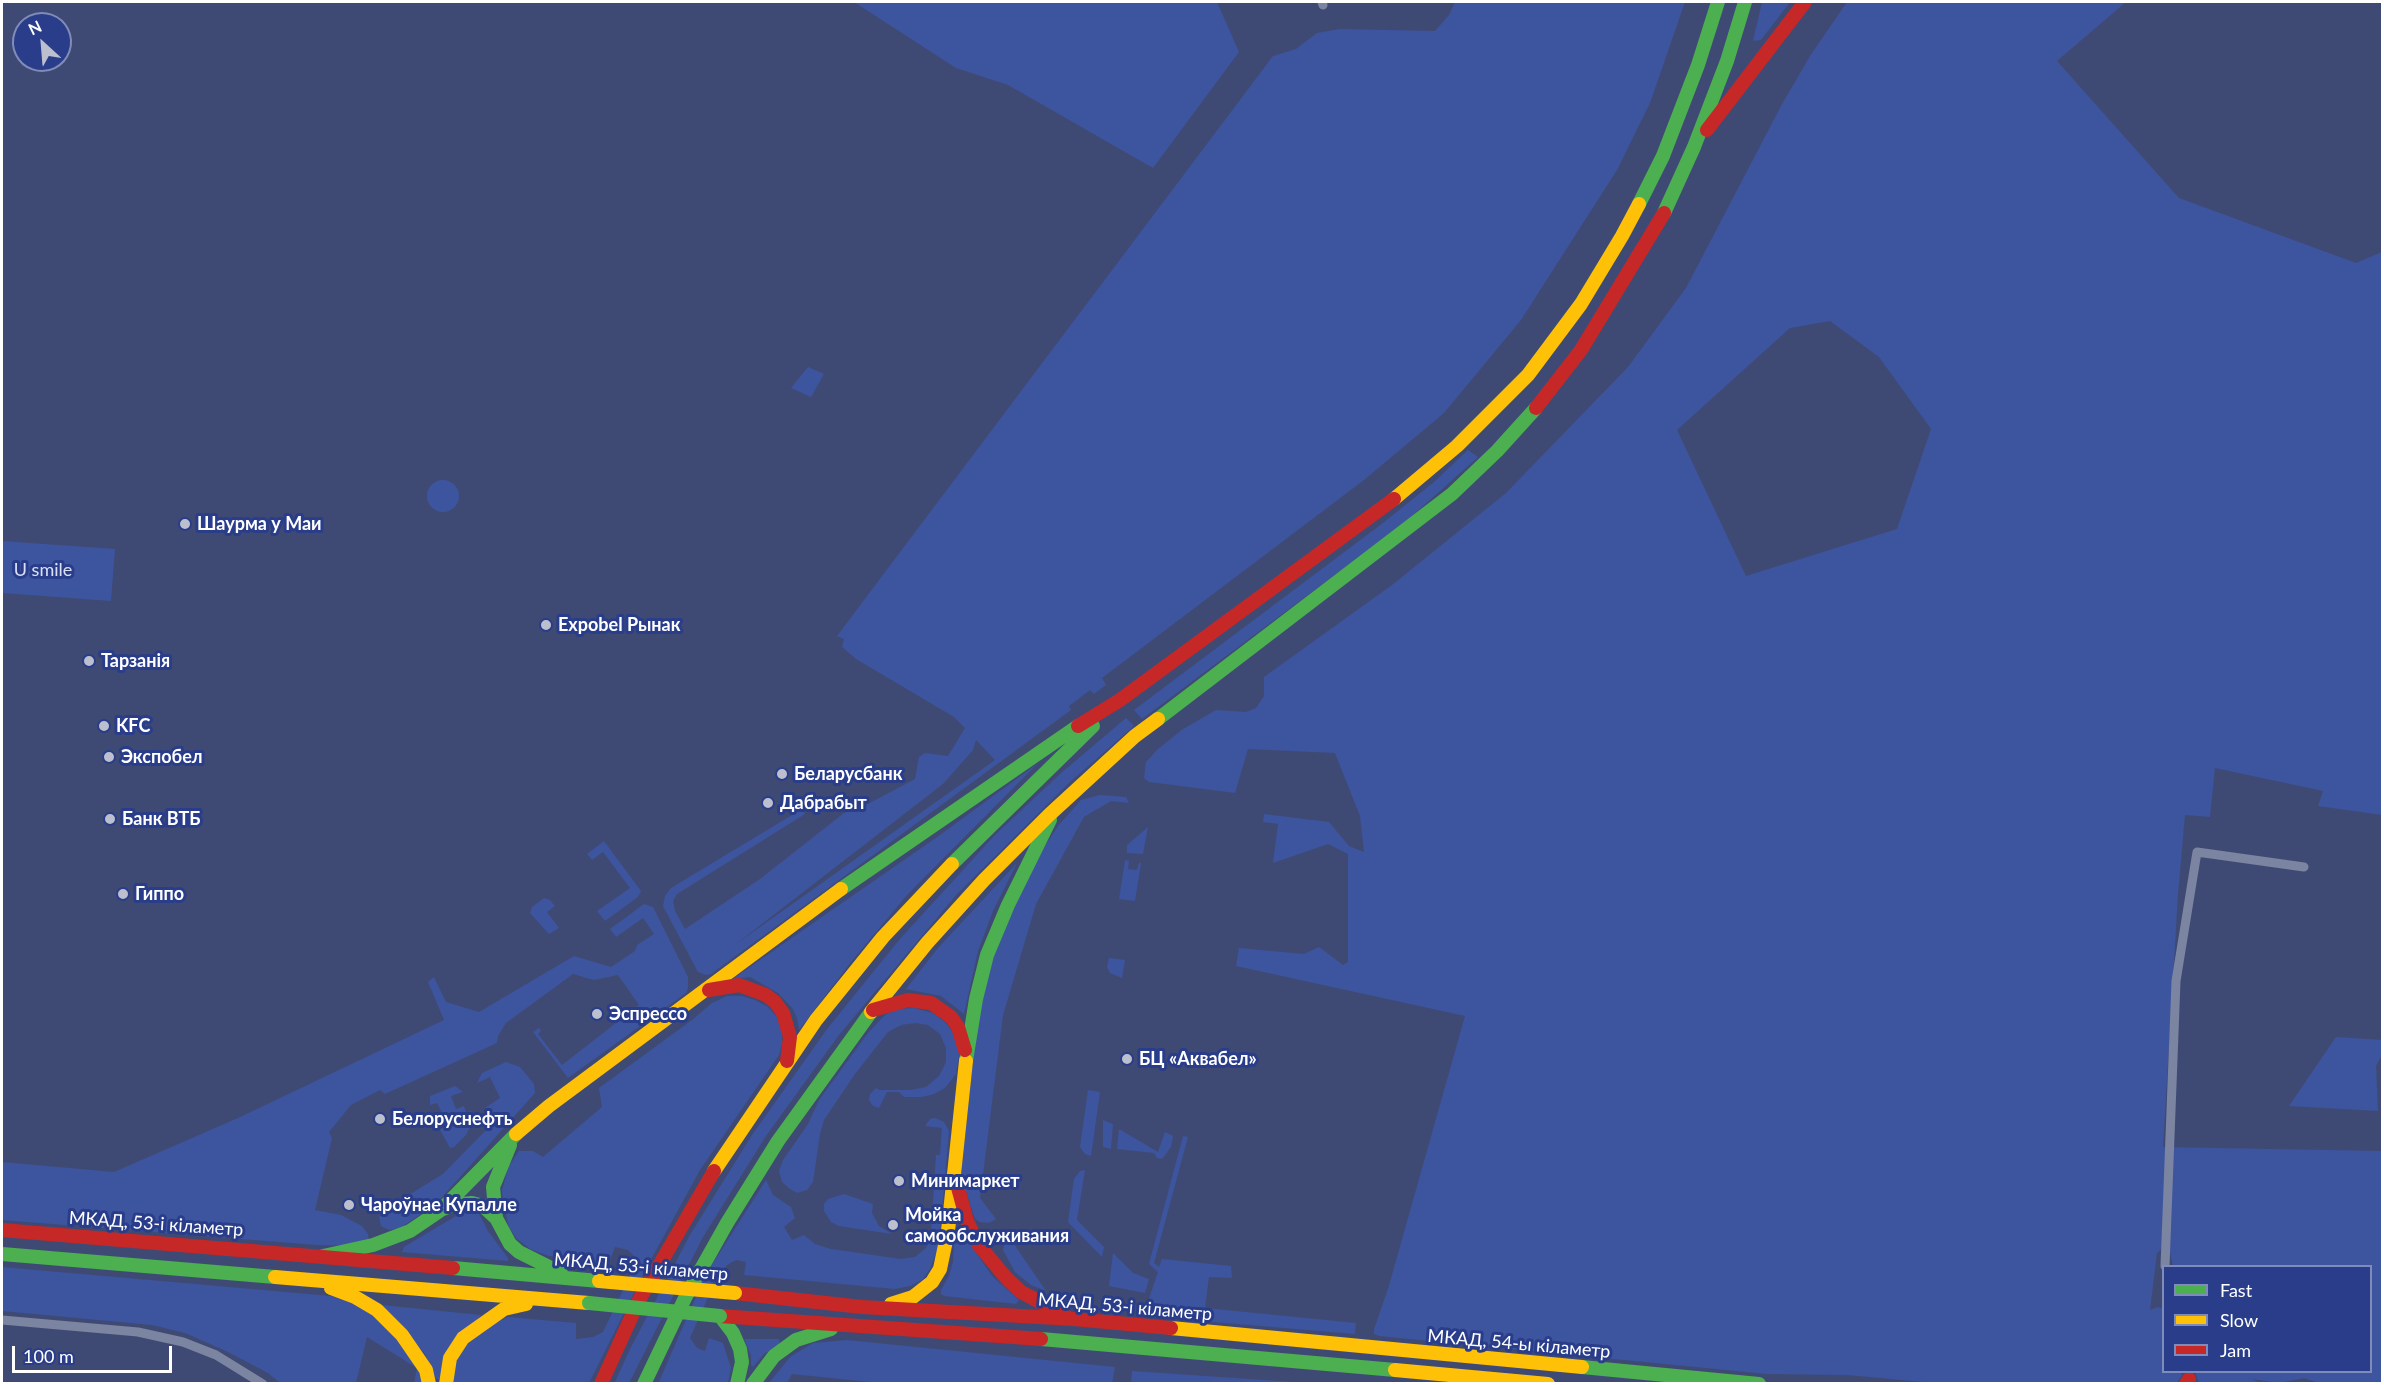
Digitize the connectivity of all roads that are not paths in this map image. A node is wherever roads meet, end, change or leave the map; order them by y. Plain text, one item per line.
1 (1718, 2) edge
2 (1745, 2) edge
3 (1805, 2) edge
4 (1694, 147) junction
5 (1120, 700) junction
6 (1060, 805) junction
7 (2304, 867) dead end
8 (703, 993) junction
9 (872, 1010) junction
10 (966, 1057) junction
11 (787, 1062) junction
12 (516, 1134) junction
13 (954, 1166) junction
14 (441, 1210) junction
15 (496, 1218) junction
16 (2, 1230) edge
17 (2, 1254) edge
18 (323, 1256) junction
19 (2165, 1265) edge
20 (579, 1279) junction
21 (316, 1282) junction
22 (548, 1301) junction
23 (862, 1306) junction
24 (720, 1316) junction
25 (1074, 1319) junction
26 (2, 1320) edge
27 (841, 1326) junction
28 (1276, 1339) joint
29 (263, 1383) edge
30 (429, 1383) edge
31 (446, 1383) edge
32 (602, 1383) edge
33 (645, 1383) edge
34 (736, 1383) edge
35 (753, 1383) edge
36 (1548, 1383) edge
37 (1759, 1383) edge

1 - 5 highway
2 - 4 highway
3 - 4 highway
4 - 6 highway
5 - 8 highway
5 - 11 highway
6 - 9 highway
6 - 10 highway
7 - 19 street
8 - 11 highway
8 - 12 highway
9 - 10 highway
9 - 33 highway
10 - 13 highway
11 - 32 highway
12 - 14 highway
12 - 15 highway
13 - 23 highway
13 - 25 highway
14 - 15 highway
14 - 18 highway
15 - 20 highway
16 - 18 highway, МКАД, 53-і кіламетр
17 - 21 highway
18 - 20 highway, МКАД, 53-і кіламетр
20 - 23 highway, МКАД, 53-і кіламетр, bridge
21 - 22 highway
21 - 30 highway
22 - 24 highway, bridge
22 - 31 highway
23 - 25 highway, МКАД, 53-і кіламетр
24 - 27 highway
24 - 34 highway
25 - 28 highway, МКАД, 53-і кіламетр
26 - 29 street
27 - 35 highway
27 - 36 highway, МКАД, 54-ы кіламетр
28 - 37 highway, МКАД, 54-ы кіламетр

